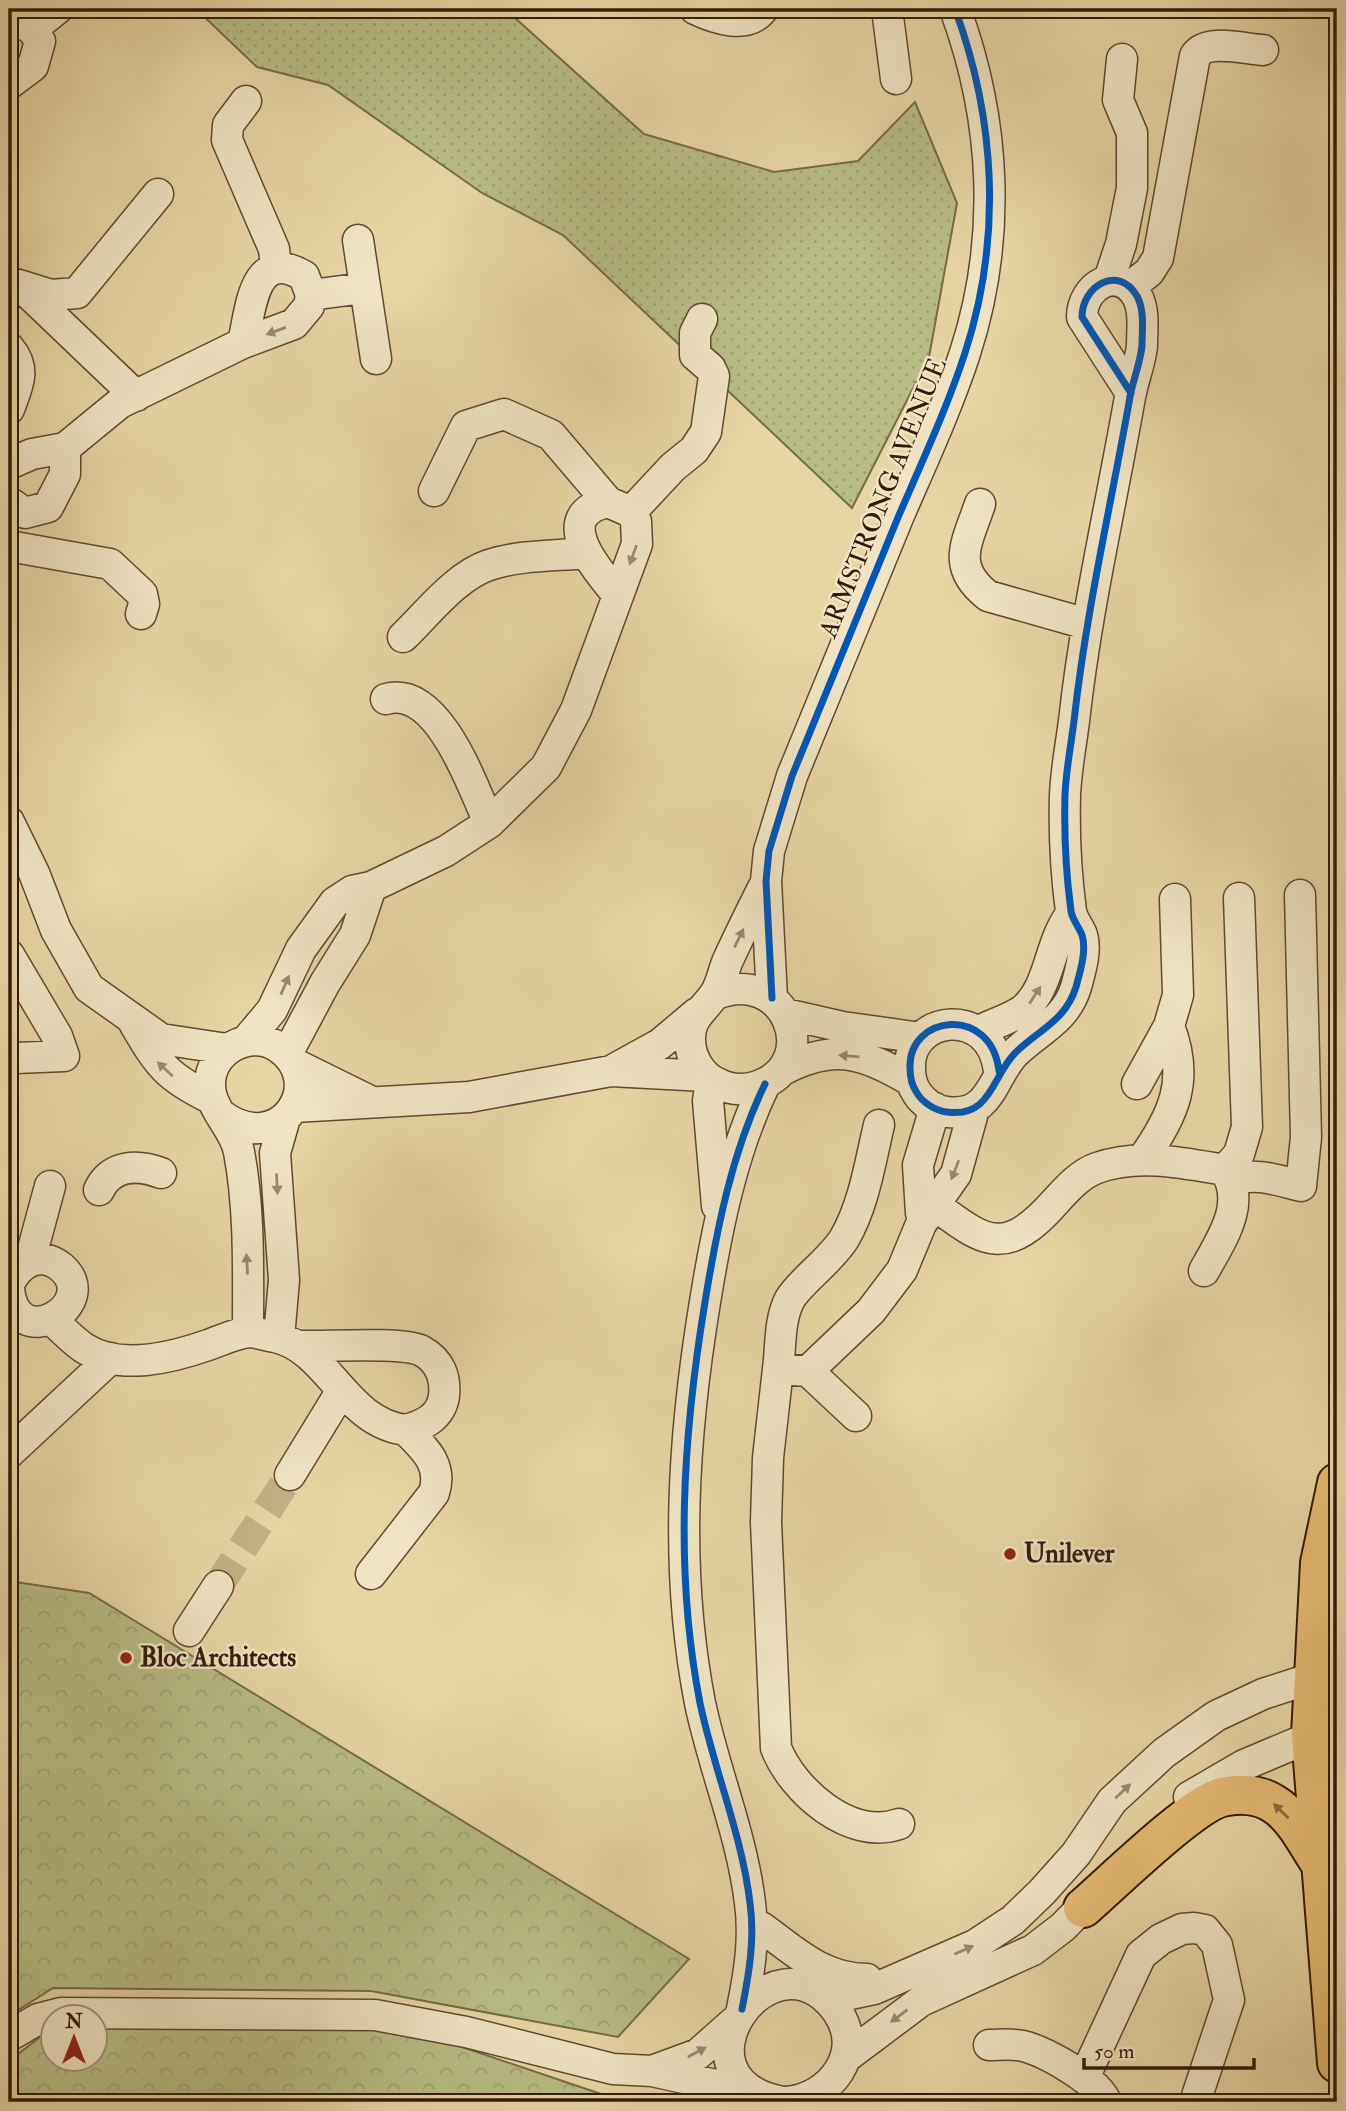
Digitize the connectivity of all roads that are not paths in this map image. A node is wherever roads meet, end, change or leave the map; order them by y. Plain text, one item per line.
1 (57, 9) edge
2 (695, 9) edge
3 (763, 9) edge
4 (887, 9) edge
5 (955, 9) edge
6 (21, 22) edge
7 (1263, 50) dead end
8 (1122, 59) dead end
9 (896, 79) dead end
10 (9, 84) edge
11 (246, 101) dead end
12 (158, 194) dead end
13 (358, 240) dead end
14 (276, 268) junction
15 (1119, 283) junction
16 (12, 285) edge
17 (364, 288) junction
18 (311, 295) junction
19 (702, 319) dead end
20 (243, 343) junction
21 (9, 348) edge
22 (376, 359) dead end
23 (1131, 393) junction
24 (136, 396) junction
25 (9, 409) edge
26 (65, 448) junction
27 (9, 464) edge
28 (434, 491) dead end
29 (9, 502) edge
30 (980, 504) dead end
31 (620, 507) junction
32 (38, 511) junction
33 (17, 548) edge
34 (586, 553) junction
35 (617, 594) junction
36 (141, 614) dead end
37 (1087, 624) junction
38 (403, 637) dead end
39 (386, 699) dead end
40 (9, 822) edge
41 (489, 823) junction
42 (766, 881) junction
43 (371, 887) junction
44 (1300, 895) dead end
45 (1239, 898) dead end
46 (1175, 899) dead end
47 (1071, 914) junction
48 (9, 955) edge
49 (705, 1004) junction
50 (779, 1006) junction
51 (134, 1023) junction
52 (1169, 1026) junction
53 (979, 1031) junction
54 (921, 1038) junction
55 (237, 1045) junction
56 (16, 1058) dead end
57 (291, 1059) junction
58 (611, 1071) junction
59 (999, 1071) junction
60 (773, 1077) junction
61 (708, 1078) junction
62 (911, 1081) junction
63 (1137, 1084) dead end
64 (377, 1104) junction
65 (216, 1106) junction
66 (935, 1108) junction
67 (974, 1109) junction
68 (289, 1112) junction
69 (879, 1125) dead end
70 (1142, 1160) junction
71 (161, 1173) dead end
72 (1228, 1175) junction
73 (50, 1186) dead end
74 (99, 1190) dead end
75 (925, 1208) junction
76 (718, 1221) junction
77 (30, 1260) junction
78 (1204, 1271) dead end
79 (9, 1286) edge
80 (52, 1320) junction
81 (248, 1332) junction
82 (289, 1342) junction
83 (111, 1358) junction
84 (778, 1369) junction
85 (808, 1371) junction
86 (342, 1390) junction
87 (856, 1416) dead end
88 (406, 1430) junction
89 (9, 1453) edge
90 (290, 1475) tunnel mouth
91 (1337, 1483) edge
92 (371, 1574) dead end
93 (218, 1586) tunnel mouth
94 (189, 1631) dead end
95 (1325, 1674) edge
96 (1324, 1730) edge
97 (899, 1824) dead end
98 (1322, 1865) junction
99 (1083, 1908) junction
100 (755, 1915) junction
101 (902, 1978) junction
102 (810, 1990) junction
103 (738, 2015) junction
104 (9, 2036) edge
105 (989, 2045) dead end
106 (845, 2058) junction
107 (1337, 2063) edge
108 (652, 2071) junction
109 (1084, 2078) junction
110 (828, 2094) edge
111 (1196, 2096) dead end
112 (773, 2100) edge
113 (1106, 2102) edge

1 - 6 street
2 - 3 street
4 - 9 street
5 - 42 street, ARMSTRONG AVENUE
6 - 10 street
7 - 15 street
8 - 15 street
11 - 14 street
12 - 16 street
13 - 17 street
14 - 18 street
14 - 20 street
15 - 23 street
15 - 23 street
16 - 24 street
17 - 18 street
17 - 22 street
18 -> 20 street
19 - 31 street
20 - 24 street
21 - 25 street
23 - 37 street
24 - 26 street
26 - 27 street
26 - 32 street
28 - 31 street
29 - 32 street
30 - 37 street
31 - 34 street
31 -> 35 street
32 - 33 street
33 - 36 street
34 - 35 street
34 - 38 street
35 - 41 street
37 - 47 street
39 - 41 street
40 - 51 street
41 - 43 street
49 -> 42 street, ARMSTRONG AVENUE
42 - 50 street, ARMSTRONG AVENUE
55 -> 43 street
43 - 57 street
44 - 72 street
45 - 72 street
46 - 52 street
53 -> 47 street
47 - 59 street
48 - 56 street
49 - 50 street
49 - 58 street
49 - 61 street
50 - 54 street
50 - 60 street
51 - 55 street
65 -> 51 street
52 - 63 street
52 - 70 street
53 - 54 street
53 - 59 street
54 - 62 street
55 - 57 street
55 - 65 street
57 - 64 street
57 - 68 street
58 - 61 street
58 - 64 street
59 - 67 street
60 - 61 street
62 -> 60 street
60 - 76 street
61 - 76 street
62 - 66 street
64 - 68 street
65 - 68 street
81 -> 65 street
66 - 67 street
66 - 75 street
67 -> 75 street
68 -> 82 street
69 - 84 street
70 - 72 street
70 - 75 street
71 - 74 street
72 - 78 street
73 - 77 street
75 - 85 street
76 - 100 street
77 - 79 street
77 - 80 street
79 - 80 street
80 - 83 street
81 - 82 street
81 - 83 street
82 - 86 street
82 - 88 street
83 - 89 street
84 - 85 street
84 - 97 street
85 - 87 street
86 - 88 street
86 - 90 street
88 - 92 street
91 - 95 highway
93 - 94 street
95 - 96 highway
101 -> 95 street
96 - 98 highway
96 - 99 street
98 -> 99 highway
98 - 107 highway
99 -> 106 street
100 - 101 street
100 - 102 street
100 - 103 street
101 - 102 street
102 - 103 street
102 - 106 street
108 -> 103 street
103 - 112 street
104 - 108 street
105 - 109 street
106 - 110 street
108 - 112 street
109 - 111 street
109 - 113 street
110 - 112 street

